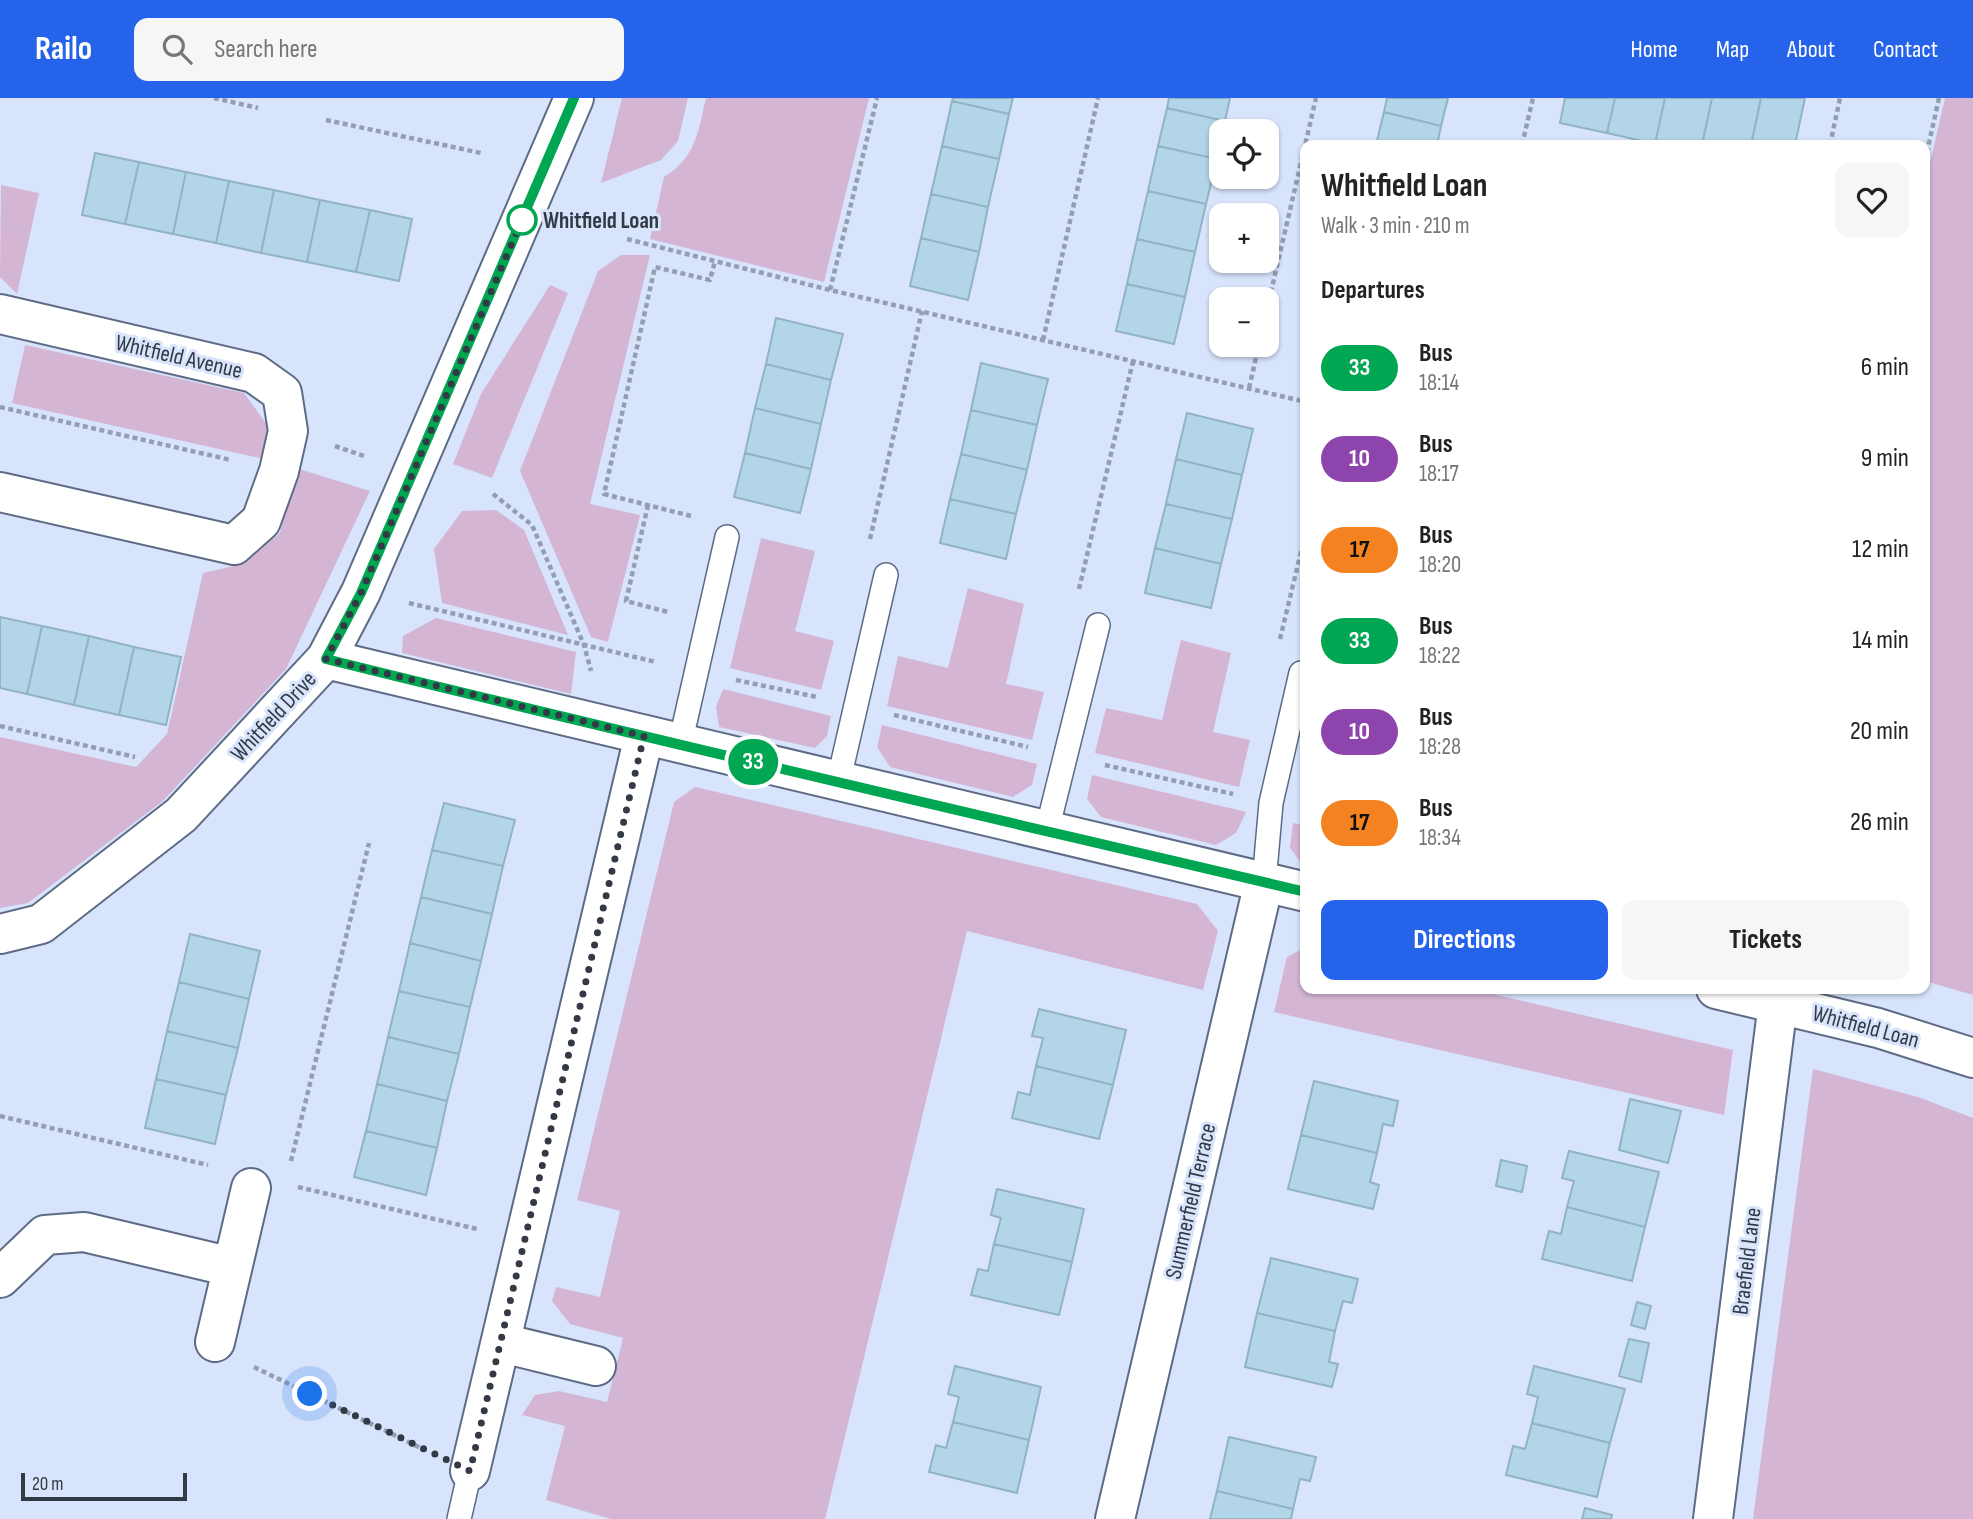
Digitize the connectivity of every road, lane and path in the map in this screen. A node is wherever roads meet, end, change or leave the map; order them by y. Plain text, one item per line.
1 (214, 98) edge
2 (574, 98) edge
3 (877, 98) edge
4 (1098, 98) edge
5 (1316, 98) edge
6 (1533, 98) edge
7 (1840, 98) edge
8 (1939, 98) edge
9 (258, 108) dead end
10 (326, 120) dead end
11 (1306, 140) edge
12 (1523, 140) edge
13 (1830, 140) edge
14 (1930, 140) edge
15 (481, 153) dead end
16 (1300, 167) edge
17 (627, 239) dead end
18 (715, 261) junction
19 (1272, 287) edge
20 (830, 290) junction
21 (922, 311) junction
22 (0, 314) edge
23 (1043, 340) junction
24 (1256, 357) edge
25 (1133, 361) junction
26 (1249, 388) junction
27 (1300, 401) edge
28 (0, 407) edge
29 (279, 471) junction
30 (0, 492) edge
31 (493, 494) dead end
32 (648, 505) junction
33 (727, 537) joint
34 (1300, 556) edge
35 (886, 575) joint
36 (665, 625) dead end
37 (1098, 625) joint
38 (659, 650) dead end
39 (326, 659) junction
40 (656, 663) dead end
41 (1300, 673) edge
42 (1300, 677) edge
43 (588, 723) junction
44 (0, 726) edge
45 (662, 740) junction
46 (135, 757) dead end
47 (838, 783) junction
48 (1047, 830) junction
49 (369, 842) dead end
50 (1264, 882) junction
51 (1300, 891) edge
52 (0, 934) edge
53 (1738, 994) edge
54 (1778, 1003) junction
55 (1973, 1058) edge
56 (289, 1171) dead end
57 (251, 1188) dead end
58 (232, 1267) junction
59 (0, 1279) edge
60 (215, 1342) joint
61 (502, 1343) junction
62 (596, 1366) dead end
63 (470, 1471) junction
64 (459, 1519) edge
65 (1115, 1519) edge
66 (1713, 1519) edge

1 - 9 path
2 - 39 street, Whitfield Drive
3 - 20 path
4 - 23 path
5 - 11 path
6 - 12 path
7 - 13 path
8 - 14 path
10 - 15 path
16 - 19 path
17 - 18 path
18 - 20 path
18 - 32 path
20 - 21 path
21 - 23 path
21 - 35 path
22 - 29 street, Whitfield Avenue
23 - 25 path
24 - 26 path
25 - 26 path
25 - 37 path
26 - 27 path
28 - 29 path
29 - 30 street, Whitfield Avenue
31 - 43 path
32 - 33 path
32 - 36 path
33 - 45 lane
34 - 41 path
35 - 47 lane
37 - 48 lane
38 - 40 path
39 - 43 street
39 - 52 street, Whitfield Drive
42 - 50 lane
43 - 45 street
44 - 46 path
45 - 47 street
45 - 61 street
47 - 48 street
48 - 50 street
49 - 56 path
50 - 51 street
50 - 65 street, Summerfield Terrace
53 - 54 street, Whitfield Loan
54 - 55 street, Whitfield Loan
54 - 66 street, Braefield Lane
57 - 58 street
58 - 59 street
58 - 60 street
60 - 63 path
61 - 62 street
61 - 63 street
63 - 64 lane

